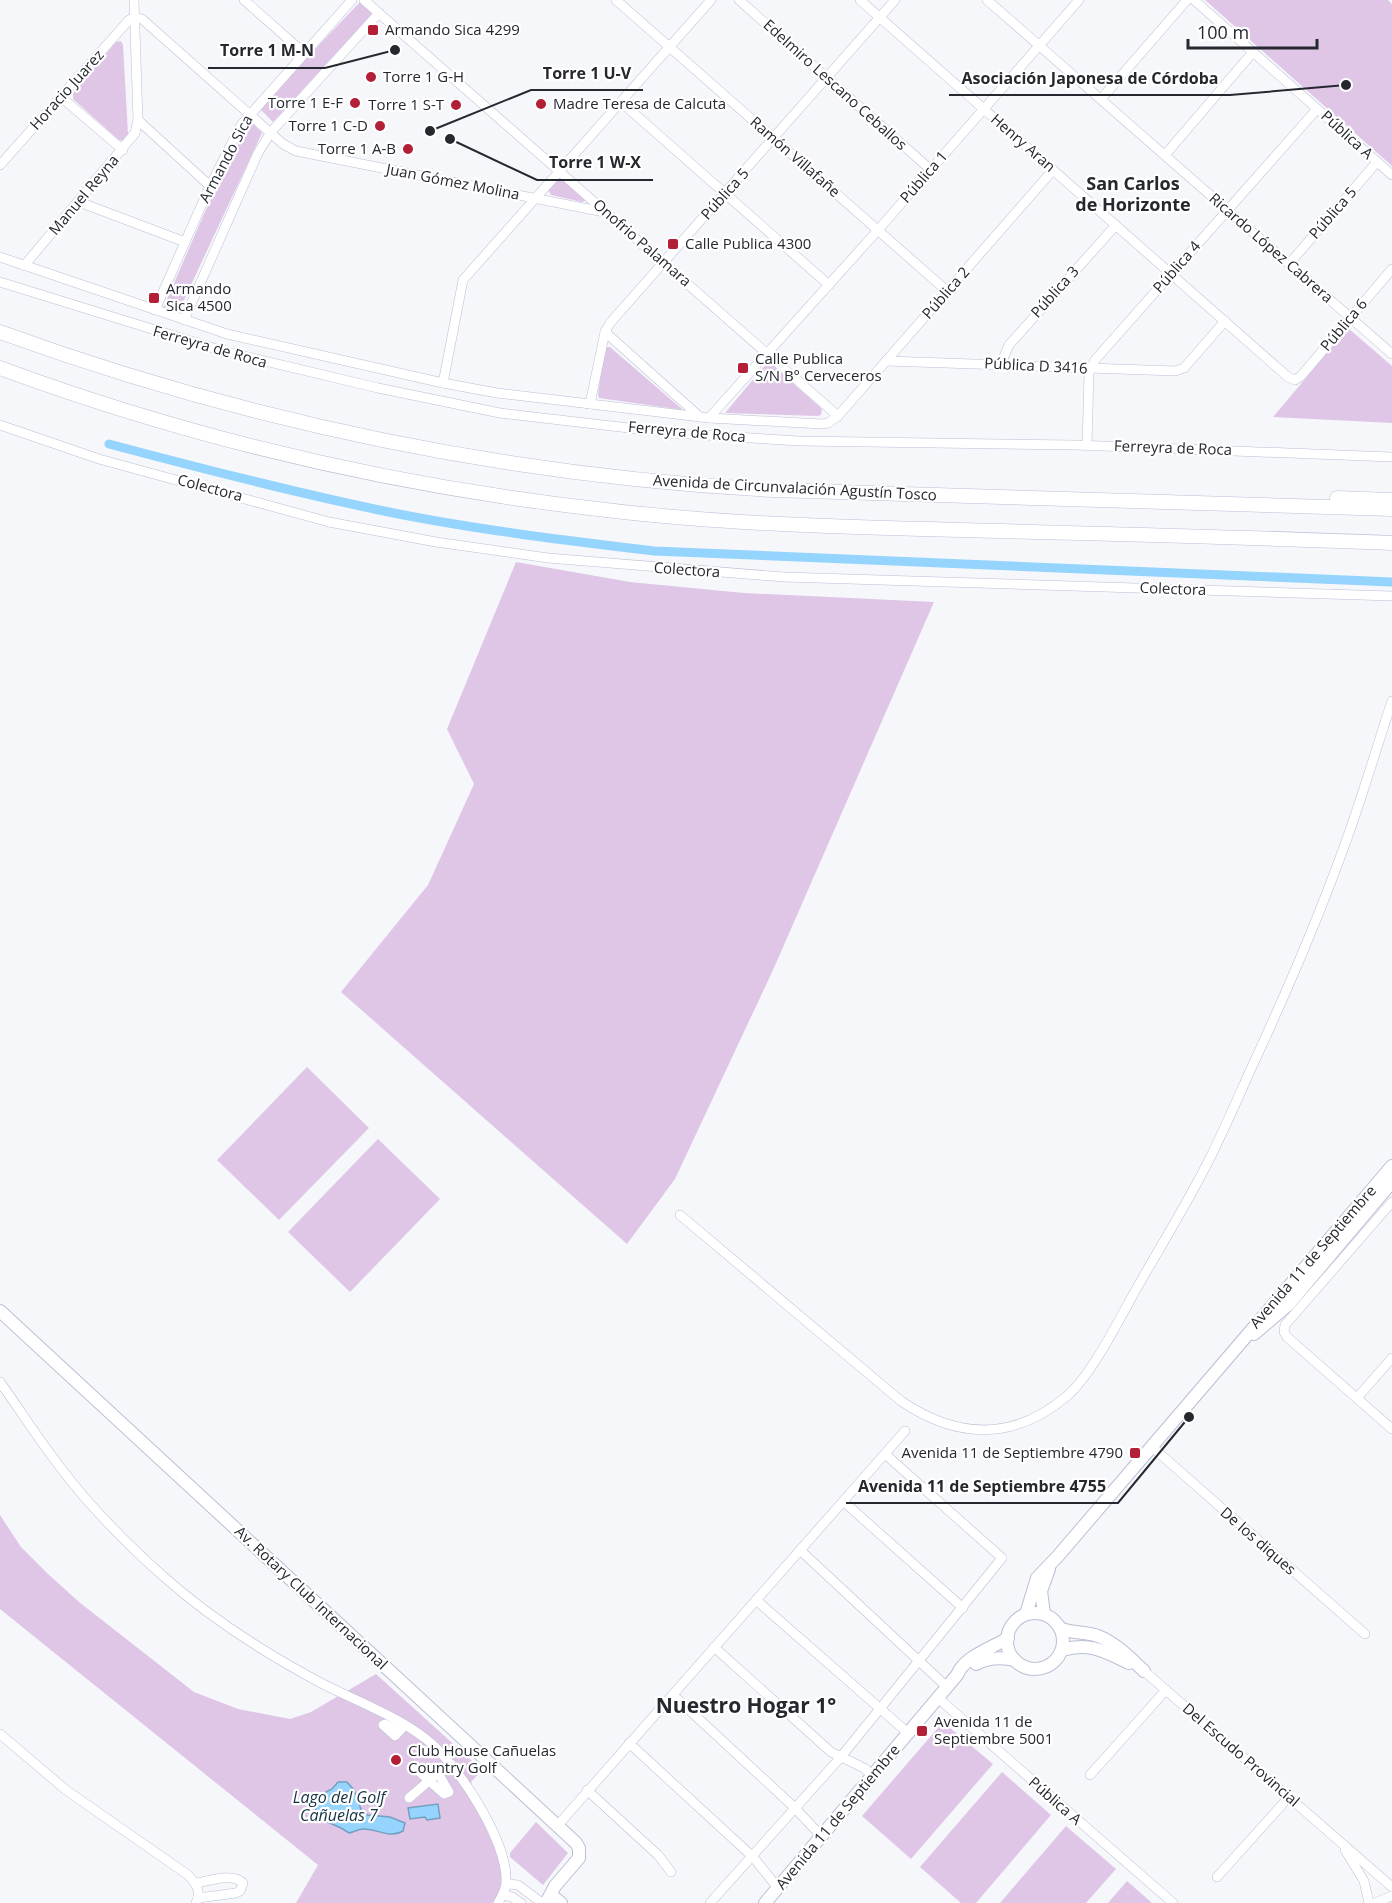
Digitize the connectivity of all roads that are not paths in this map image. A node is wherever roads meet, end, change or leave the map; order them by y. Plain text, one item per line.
1 (134, 0) edge
2 (244, 0) edge
3 (352, 0) edge
4 (364, 0) edge
5 (616, 0) edge
6 (711, 0) edge
7 (739, 0) edge
8 (860, 0) edge
9 (895, 0) edge
10 (987, 0) edge
11 (1079, 0) edge
12 (1187, 0) edge
13 (1194, 0) edge
14 (379, 13) junction
15 (134, 17) junction
16 (880, 17) junction
17 (1039, 45) junction
18 (669, 47) junction
19 (304, 52) junction
20 (1253, 52) junction
21 (827, 78) junction
22 (61, 97) junction
23 (1101, 99) junction
24 (621, 102) junction
25 (984, 109) junction
26 (1317, 109) junction
27 (249, 113) junction
28 (138, 120) junction
29 (271, 132) junction
30 (774, 139) junction
31 (123, 150) junction
32 (1165, 155) junction
33 (1377, 162) junction
34 (0, 165) edge
35 (931, 170) junction
36 (1053, 170) junction
37 (559, 171) junction
38 (1392, 175) edge
39 (210, 186) junction
40 (726, 194) junction
41 (535, 198) junction
42 (79, 202) junction
43 (1227, 210) junction
44 (606, 212) junction
45 (1116, 225) junction
46 (878, 230) junction
47 (185, 242) junction
48 (0, 257) edge
49 (664, 262) junction
50 (1289, 264) junction
51 (24, 266) junction
52 (1392, 269) edge
53 (1171, 274) junction
54 (0, 282) edge
55 (829, 285) junction
56 (947, 291) junction
57 (155, 310) junction
58 (1350, 317) junction
59 (184, 320) junction
60 (1225, 321) junction
61 (0, 332) edge
62 (605, 332) junction
63 (768, 353) junction
64 (1392, 354) edge
65 (886, 361) junction
66 (1001, 364) junction
67 (0, 368) edge
68 (1090, 368) junction
69 (1294, 380) joint
70 (443, 383) junction
71 (590, 404) junction
72 (838, 416) junction
73 (705, 418) junction
74 (0, 425) edge
75 (1087, 445) junction
76 (1392, 457) edge
77 (1392, 500) edge
78 (1226, 504) junction
79 (1392, 509) edge
80 (1351, 541) junction
81 (1392, 543) edge
82 (1392, 548) edge
83 (1392, 596) edge
84 (1392, 701) edge
85 (1392, 1166) edge
86 (1387, 1192) edge
87 (680, 1215) dead end
88 (0, 1311) edge
89 (1234, 1349) junction
90 (1392, 1358) edge
91 (0, 1382) edge
92 (1357, 1398) junction
93 (1392, 1429) edge
94 (905, 1431) dead end
95 (1151, 1446) junction
96 (885, 1454) junction
97 (843, 1501) junction
98 (800, 1550) junction
99 (1058, 1556) junction
100 (756, 1600) junction
101 (963, 1608) junction
102 (1026, 1614) junction
103 (1044, 1614) junction
104 (1061, 1629) junction
105 (1365, 1634) dead end
106 (1008, 1638) junction
107 (714, 1647) junction
108 (1062, 1650) junction
109 (1015, 1660) junction
110 (919, 1662) junction
111 (1144, 1671) junction
112 (957, 1675) junction
113 (947, 1687) junction
114 (1166, 1690) junction
115 (672, 1695) junction
116 (938, 1698) junction
117 (879, 1709) junction
118 (908, 1733) junction
119 (0, 1734) edge
120 (629, 1743) junction
121 (840, 1758) junction
122 (451, 1764) junction
123 (416, 1769) dead end
124 (438, 1773) junction
125 (872, 1775) junction
126 (1090, 1775) dead end
127 (429, 1780) junction
128 (587, 1790) junction
129 (1289, 1797) junction
130 (409, 1798) dead end
131 (795, 1808) junction
132 (558, 1824) junction
133 (821, 1836) junction
134 (1339, 1840) junction
135 (753, 1857) junction
136 (670, 1872) dead end
137 (1217, 1877) dead end
138 (196, 1883) junction
139 (507, 1884) junction
140 (1392, 1887) edge
141 (778, 1888) junction
142 (1392, 1896) edge
143 (501, 1899) edge
144 (197, 1901) edge
145 (548, 1902) edge
146 (521, 1903) edge
147 (710, 1903) edge
148 (765, 1903) edge
149 (1173, 1903) edge
150 (1370, 1903) edge
151 (1375, 1903) edge

1 - 15 street
2 - 19 street
3 - 19 street, Armando Sica
4 - 14 street, Onofrio Palamara
5 - 18 street, Ramón Villafañe
6 - 18 street
7 - 21 street, Edelmiro Lescano Ceballos
8 - 16 street, Henry Aran
9 - 16 street, Pública 5
10 - 17 street, Ricardo López Cabrera
11 - 17 street, Pública 1
12 - 23 street
13 - 20 street, Pública A
14 - 29 street, Armando Sica
14 - 37 street, Onofrio Palamara
15 - 22 street, Horacio Juarez
15 - 27 street, Juan Gómez Molina
15 - 28 street
16 - 21 street, Pública 5
16 - 25 street, Henry Aran
17 - 23 street, Ricardo López Cabrera
17 - 25 street, Pública 1
18 - 24 street
18 - 30 street, Ramón Villafañe
19 - 27 street, Armando Sica
20 - 26 street, Pública A
20 - 32 street
21 - 30 street, Pública 5
21 - 35 street, Edelmiro Lescano Ceballos
22 - 31 street
22 - 34 street, Horacio Juarez
23 - 32 street, Ricardo López Cabrera
24 - 37 street
24 - 40 street
25 - 35 street, Pública 1
25 - 36 street, Henry Aran
26 - 33 street, Pública A
26 - 43 street, Pública 4
27 - 29 street, Juan Gómez Molina
27 - 39 street, Armando Sica
28 - 31 street, Manuel Reyna
28 - 39 street
29 - 41 street, Juan Gómez Molina
29 - 59 street, Armando Sica
30 - 40 street, Pública 5
30 - 46 street, Ramón Villafañe
31 - 42 street, Manuel Reyna
32 - 43 street, Ricardo López Cabrera
33 - 38 street, Pública A
33 - 50 street, Pública 5
35 - 46 street, Pública 1
36 - 45 street, Henry Aran
36 - 56 street, Pública 2
37 - 41 street
37 - 44 street, Onofrio Palamara
39 - 47 street, Armando Sica
40 - 49 street, Pública 5
40 - 55 street
41 - 44 street, Juan Gómez Molina
41 - 70 street
42 - 47 street
42 - 51 street, Manuel Reyna
43 - 50 street, Ricardo López Cabrera
43 - 53 street, Pública 4
44 - 49 street, Onofrio Palamara
45 - 53 street, Henry Aran
45 - 66 street, Pública 3
46 - 55 street, Pública 1
46 - 56 street, Ramón Villafañe
47 - 57 street, Armando Sica
48 - 51 street, Ferreyra de Roca
49 - 62 street, Pública 5
49 - 63 street, Onofrio Palamara
50 - 58 street, Ricardo López Cabrera
51 - 57 street, Ferreyra de Roca
52 - 58 street, Pública 6
53 - 60 street, Henry Aran
53 - 68 street, Pública 4
54 - 75 street, Ferreyra de Roca
55 - 63 street, Pública 1
56 - 65 street, Pública 2
57 - 59 street, Ferreyra de Roca
58 - 64 street, Ricardo López Cabrera
58 - 69 street, Pública 6
59 - 70 street, Ferreyra de Roca
60 - 68 street, Pública D 3416
60 - 69 street, Henry Aran
61 - 78 highway, Avenida de Circunvalación Agustín Tosco
62 - 71 street, Pública 5
62 - 73 street
63 - 72 street, Onofrio Palamara
63 - 73 street, Pública 1
65 - 66 street, Pública D 3416
65 - 72 street, Pública 2
66 - 68 street, Pública D 3416
67 - 80 highway
68 - 75 street
70 - 71 street
71 - 73 street
72 - 73 street
74 - 83 street, Colectora
75 - 76 street, Ferreyra de Roca
77 - 78 highway
78 - 79 highway, Avenida de Circunvalación Agustín Tosco
80 - 81 highway
80 - 82 highway
84 - 87 street
85 - 86 main road, Avenida 11 de Septiembre
86 - 89 main road, Avenida 11 de Septiembre
86 - 89 main road, Avenida 11 de Septiembre
86 - 92 street
88 - 132 main road, Av. Rotary Club Internacional
89 - 95 main road, Avenida 11 de Septiembre
90 - 92 street
91 - 122 street
92 - 93 street
94 - 96 street
95 - 99 main road, Avenida 11 de Septiembre
95 - 105 street, De los diques
96 - 97 street
96 - 101 street
97 - 98 street
97 - 101 street
98 - 100 street
98 - 110 street
99 - 102 main road
99 - 103 main road
100 - 107 street
100 - 117 street
101 - 110 street
102 - 103 main road
102 - 106 main road
103 - 104 main road
104 - 108 main road
104 - 111 main road
106 - 109 main road
106 - 112 main road
107 - 115 street
107 - 121 street
108 - 109 main road
108 - 111 main road
109 - 112 main road
110 - 113 street
110 - 117 street
111 - 114 street, Del Escudo Provincial
112 - 113 main road, Avenida 11 de Septiembre
113 - 116 main road, Avenida 11 de Septiembre
114 - 126 street
114 - 129 street, Del Escudo Provincial
115 - 120 street
115 - 131 street
116 - 118 main road, Avenida 11 de Septiembre
116 - 149 street, Pública A
117 - 118 street
117 - 121 street
118 - 125 main road, Avenida 11 de Septiembre
119 - 138 street
120 - 128 street
120 - 135 street
121 - 125 street
121 - 131 street
122 - 124 street
122 - 139 street
123 - 127 street
124 - 127 street
124 - 127 street
125 - 133 main road, Avenida 11 de Septiembre
127 - 130 street
128 - 132 street
128 - 136 street
129 - 134 street, Del Escudo Provincial
129 - 137 street
131 - 133 street
131 - 135 street
132 - 145 main road, Av. Rotary Club Internacional
133 - 141 main road, Avenida 11 de Septiembre
134 - 140 street, Del Escudo Provincial
134 - 150 street, Del Escudo Provincial
135 - 141 street
135 - 147 street
138 - 144 street
138 - 144 street
139 - 143 street
139 - 145 street
141 - 148 main road, Avenida 11 de Septiembre
142 - 151 street
143 - 146 street

